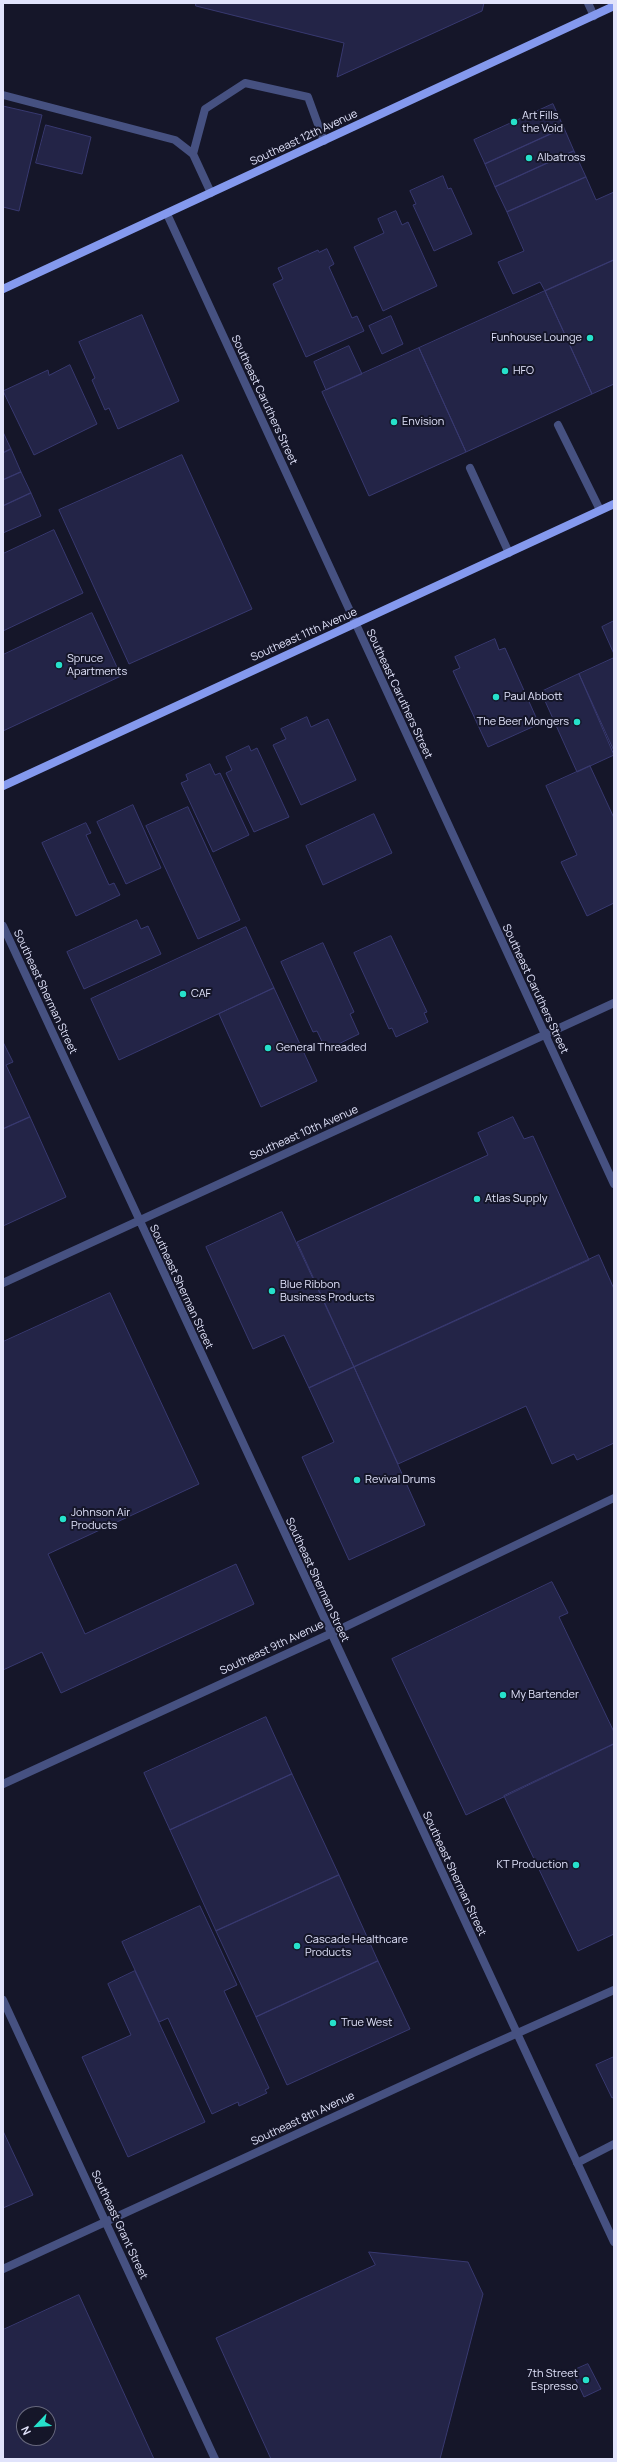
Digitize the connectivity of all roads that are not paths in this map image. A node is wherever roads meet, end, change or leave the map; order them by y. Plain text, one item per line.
1 (588, 3) edge
2 (614, 6) edge
3 (594, 16) junction
4 (3, 95) edge
5 (324, 141) junction
6 (193, 154) junction
7 (211, 193) junction
8 (167, 214) junction
9 (3, 289) edge
10 (558, 425) dead end
11 (470, 468) dead end
12 (614, 504) edge
13 (600, 510) junction
14 (509, 553) junction
15 (355, 624) junction
16 (3, 786) edge
17 (3, 926) edge
18 (614, 1003) edge
19 (545, 1035) junction
20 (614, 1184) edge
21 (138, 1220) junction
22 (3, 1283) edge
23 (614, 1498) edge
24 (330, 1634) junction
25 (3, 1784) edge
26 (614, 1990) edge
27 (3, 2000) edge
28 (516, 2033) junction
29 (614, 2144) edge
30 (576, 2163) junction
31 (106, 2222) junction
32 (614, 2242) edge
33 (3, 2269) edge
34 (215, 2459) edge

1 - 3 street
2 - 3 main road, Southeast 12th Avenue
3 - 5 main road, Southeast 12th Avenue
4 - 6 street
5 - 6 street
5 - 7 main road, Southeast 12th Avenue
6 - 7 street
7 - 8 main road, Southeast 12th Avenue
8 - 9 main road, Southeast 12th Avenue
8 - 15 street, Southeast Caruthers Street
10 - 13 street
11 - 14 street
12 - 13 main road, Southeast 11th Avenue
13 - 14 main road, Southeast 11th Avenue
14 - 15 main road, Southeast 11th Avenue
15 - 16 main road, Southeast 11th Avenue
15 - 19 street, Southeast Caruthers Street
17 - 21 street, Southeast Sherman Street
18 - 19 street, Southeast 10th Avenue
19 - 20 street, Southeast Caruthers Street
19 - 21 street, Southeast 10th Avenue
21 - 22 street, Southeast 10th Avenue
21 - 24 street, Southeast Sherman Street
23 - 24 street, Southeast 9th Avenue
24 - 25 street, Southeast 9th Avenue
24 - 28 street, Southeast Sherman Street
26 - 28 street, Southeast 8th Avenue
27 - 31 street, Southeast Grant Street
28 - 30 street, Southeast Sherman Street
28 - 31 street, Southeast 8th Avenue
29 - 30 street
30 - 32 street, Southeast Sherman Street
31 - 33 street, Southeast 8th Avenue
31 - 34 street, Southeast Grant Street

